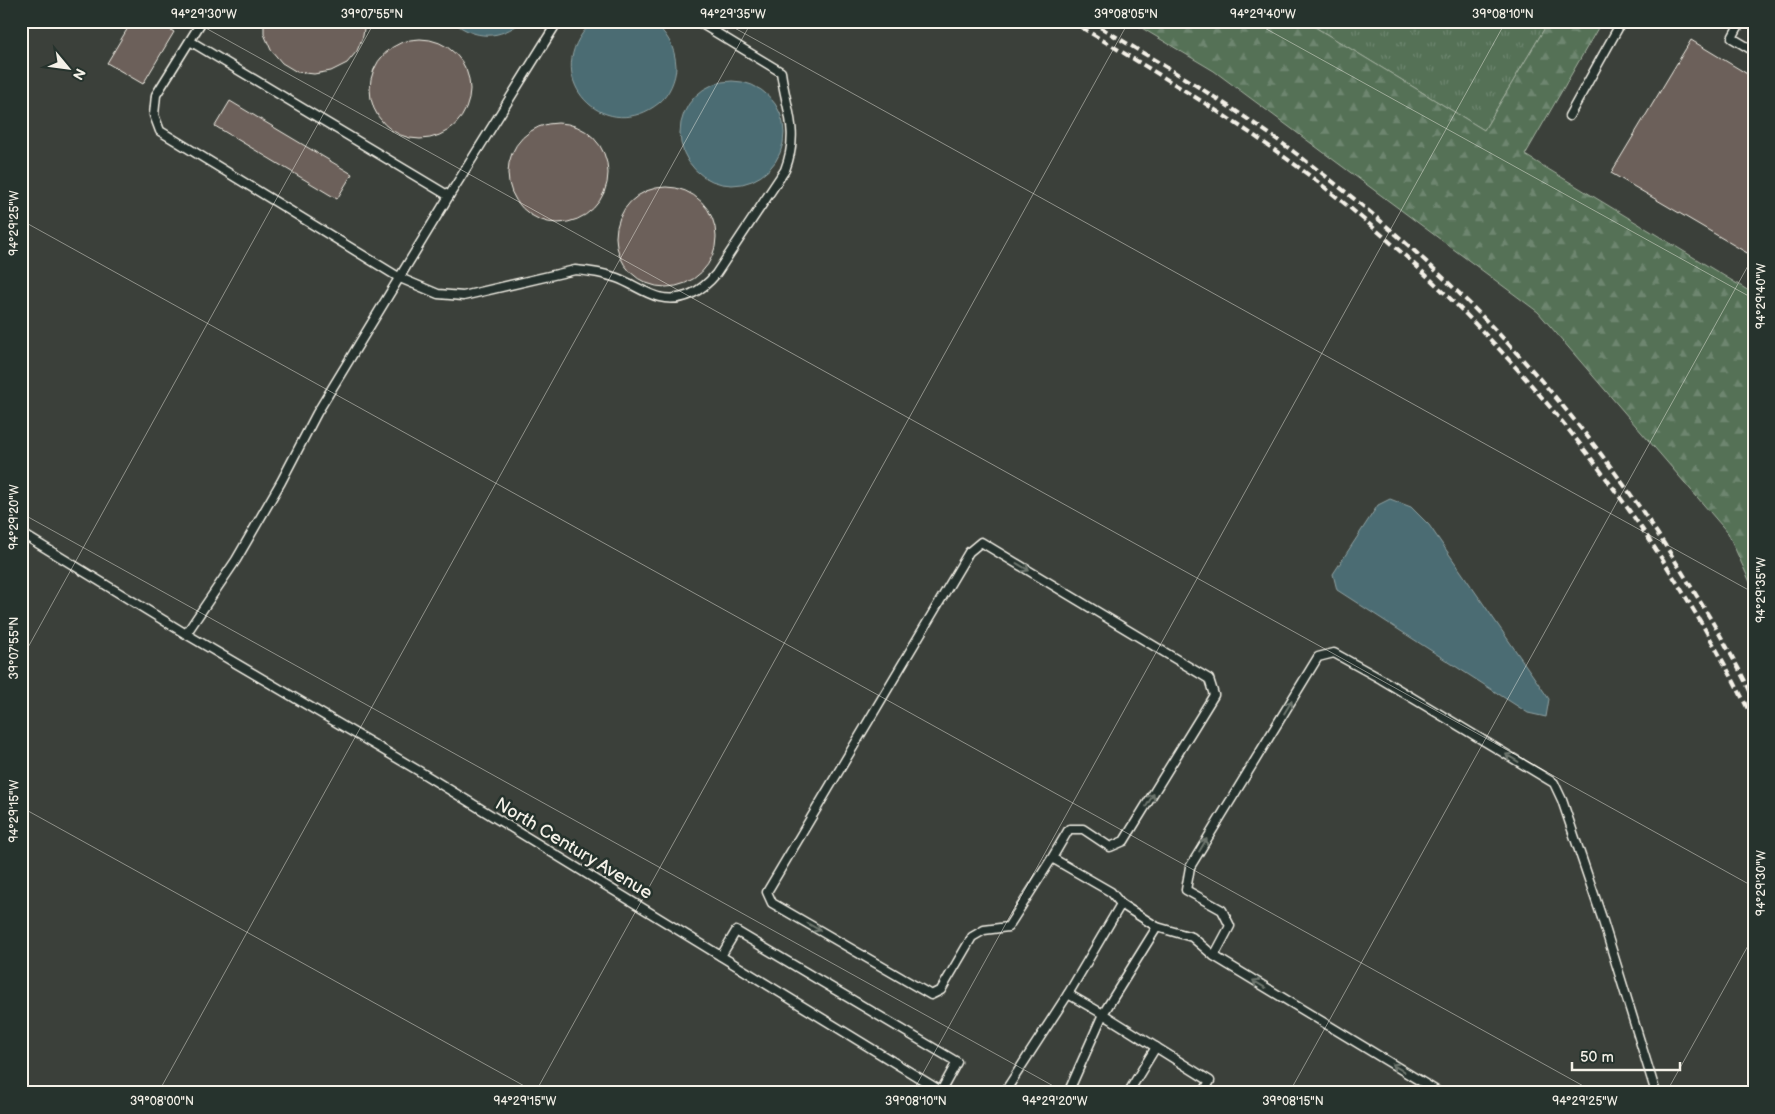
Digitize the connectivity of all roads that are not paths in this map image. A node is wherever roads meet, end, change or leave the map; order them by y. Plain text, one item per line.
1 (202, 21) edge
2 (558, 21) edge
3 (697, 21) edge
4 (1622, 21) edge
5 (1741, 21) edge
6 (190, 42) junction
7 (1754, 51) edge
8 (1569, 116) dead end
9 (449, 196) junction
10 (400, 278) junction
11 (21, 533) edge
12 (186, 634) junction
13 (1052, 858) junction
14 (1121, 904) junction
15 (1157, 928) junction
16 (721, 956) junction
17 (1214, 956) junction
18 (1068, 994) junction
19 (1103, 1014) junction
20 (1156, 1047) junction
21 (943, 1092) edge
22 (1004, 1093) edge
23 (1068, 1093) edge
24 (1128, 1093) edge
25 (1203, 1093) edge
26 (1440, 1093) edge
27 (1656, 1093) edge

1 - 6 lane
2 - 9 lane
3 - 10 lane
4 - 8 lane
5 - 7 lane
6 - 9 lane
6 - 10 lane
9 - 10 lane
10 - 12 lane
11 - 12 lane, North Century Avenue
12 - 16 lane, North Century Avenue
13 -> 13 lane
13 - 14 lane
14 - 15 lane
14 - 18 lane
15 - 17 lane
15 - 19 lane
16 - 21 lane, North Century Avenue
16 - 21 lane
26 -> 17 lane
17 - 27 lane
18 - 19 lane
18 - 22 lane
19 - 20 lane
19 - 23 lane
20 - 24 lane
20 - 25 lane

